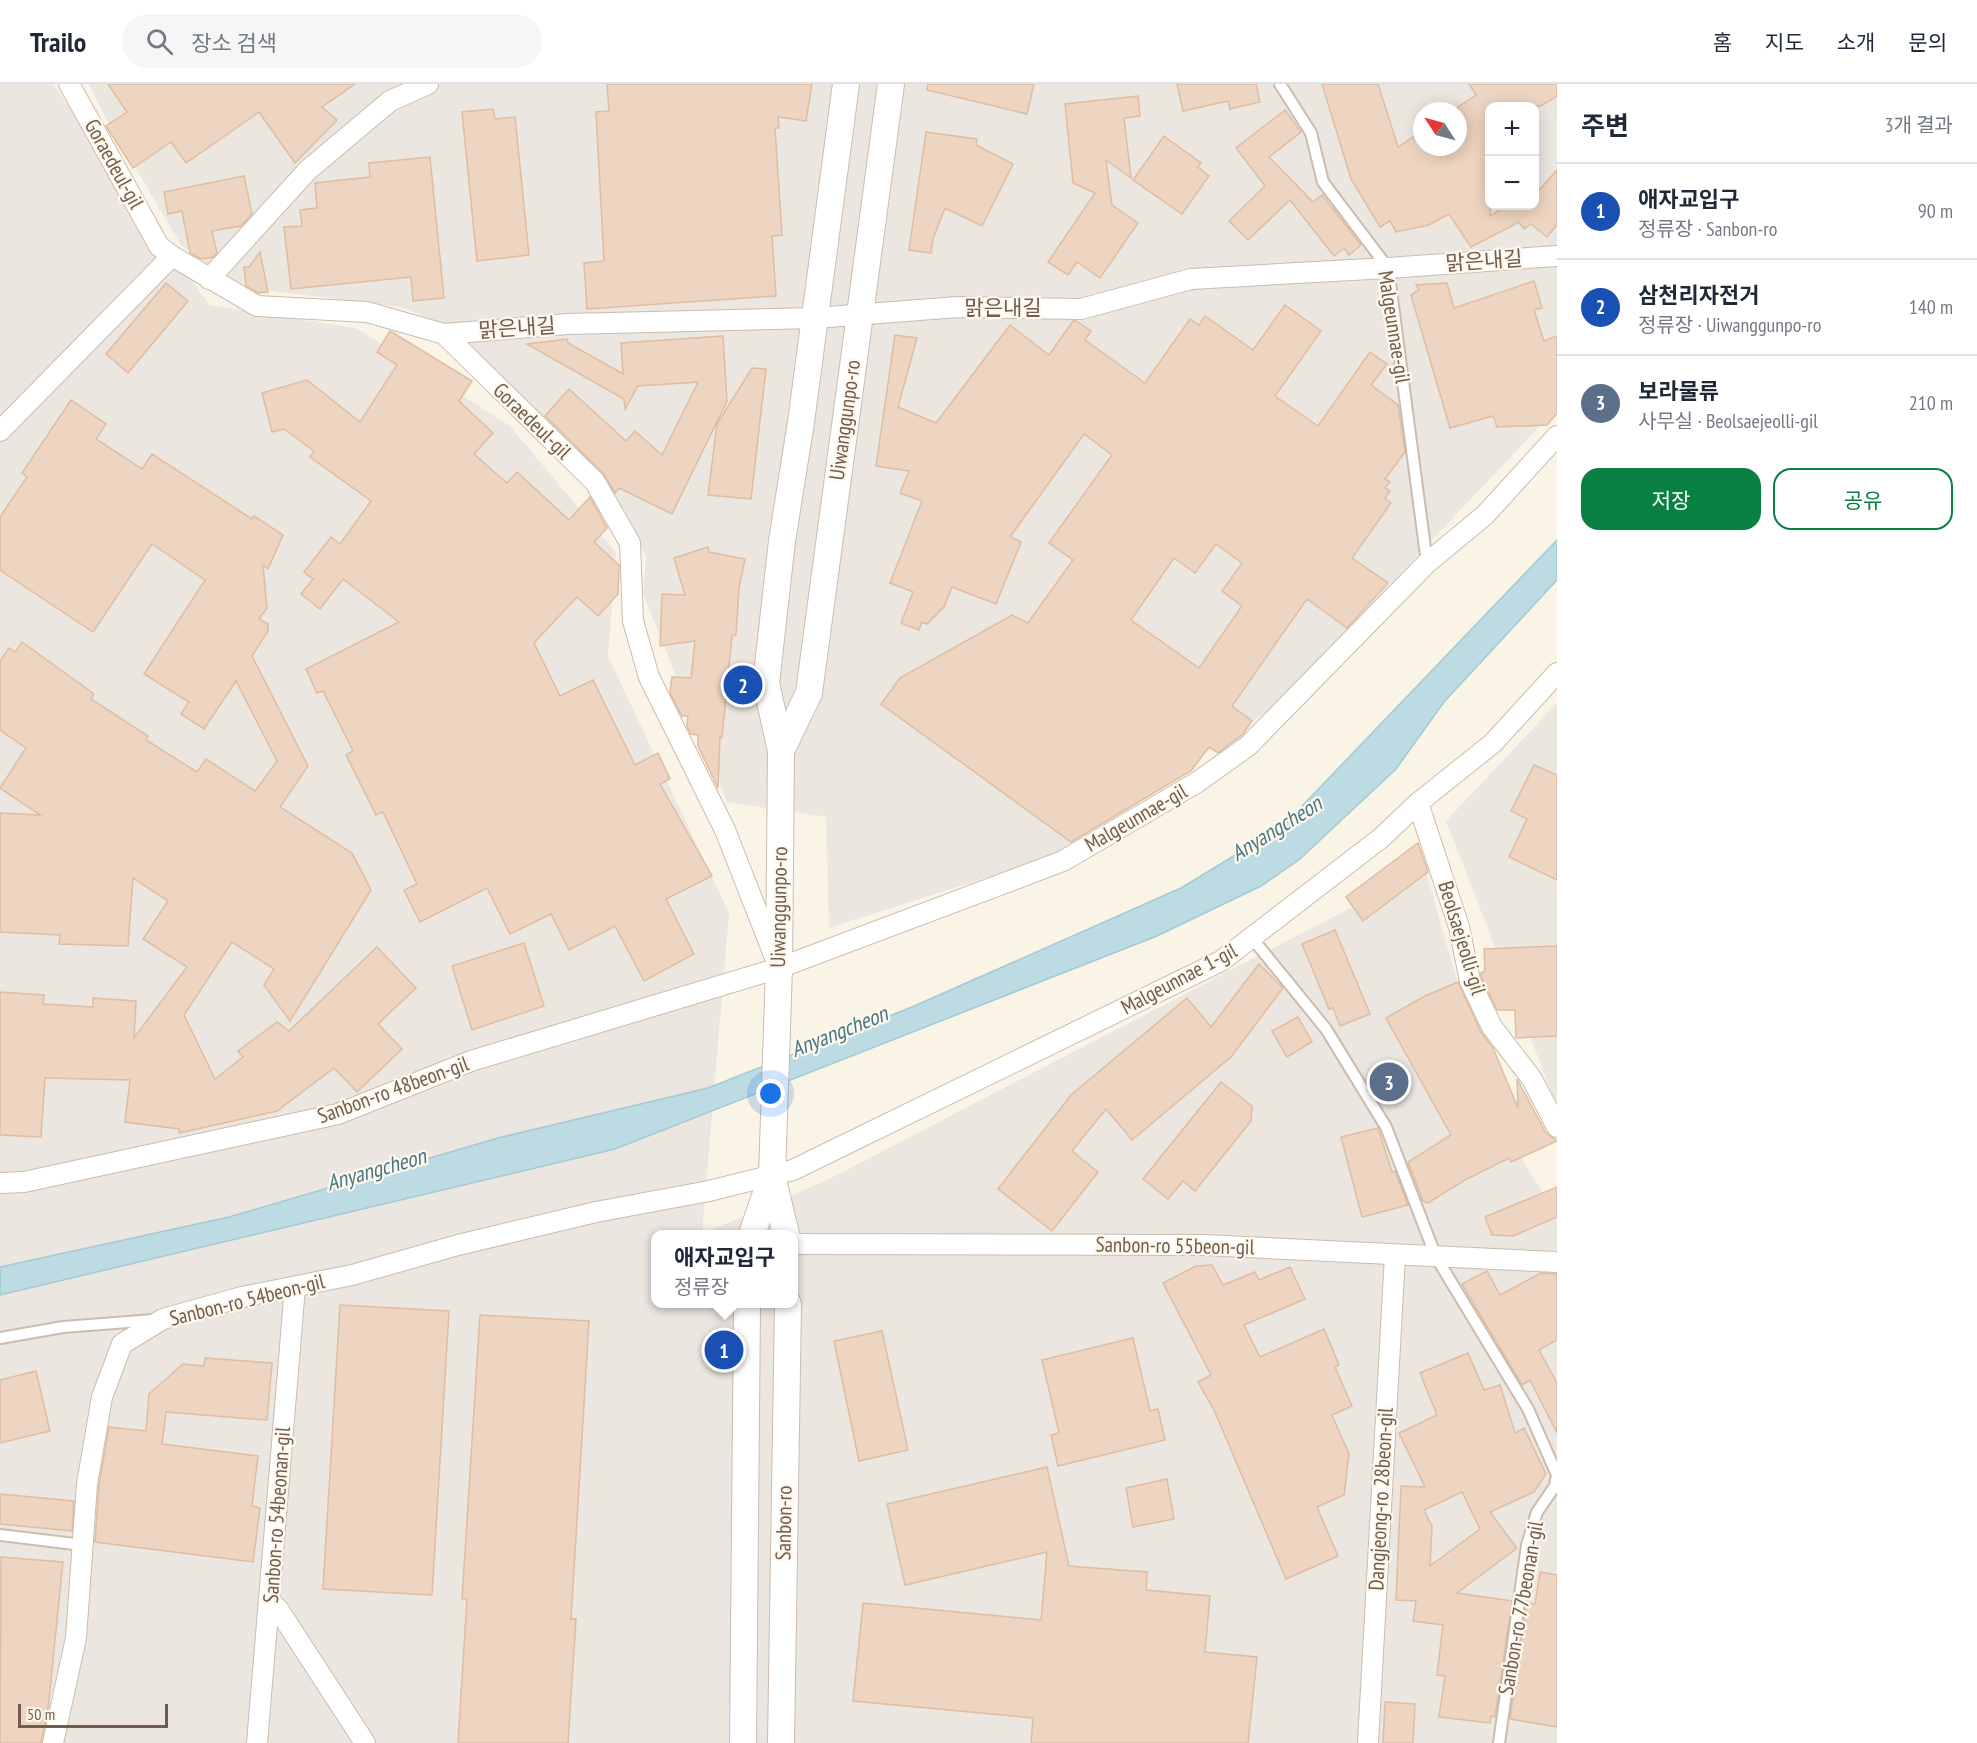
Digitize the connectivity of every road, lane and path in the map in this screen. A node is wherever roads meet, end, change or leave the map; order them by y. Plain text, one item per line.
1 (69, 84) edge
2 (428, 84) edge
3 (846, 84) edge
4 (891, 84) edge
5 (1280, 84) edge
6 (172, 256) junction
7 (1557, 256) edge
8 (1388, 268) junction
9 (210, 279) junction
10 (861, 314) junction
11 (815, 318) junction
12 (444, 334) junction
13 (0, 431) edge
14 (1557, 436) edge
15 (1426, 563) junction
16 (1557, 673) edge
17 (781, 751) junction
18 (1418, 803) junction
19 (1252, 938) junction
20 (778, 980) junction
21 (1557, 1127) edge
22 (772, 1166) junction
23 (0, 1183) edge
24 (753, 1230) edge
25 (785, 1230) edge
26 (798, 1245) edge
27 (1395, 1256) junction
28 (1436, 1257) junction
29 (1557, 1262) edge
30 (295, 1287) junction
31 (747, 1308) edge
32 (788, 1308) edge
33 (163, 1319) junction
34 (0, 1338) edge
35 (1557, 1475) edge
36 (0, 1535) edge
37 (83, 1545) junction
38 (270, 1602) junction
39 (53, 1743) edge
40 (257, 1743) edge
41 (365, 1743) edge
42 (743, 1743) edge
43 (781, 1743) edge
44 (1368, 1743) edge
45 (1499, 1743) edge

1 - 6 street, Goraedeul-gil
2 - 9 street
3 - 11 street, Uiwanggunpo-ro
4 - 10 street, Uiwanggunpo-ro
5 - 8 lane, Malgeunnae-gil
6 - 9 street, Goraedeul-gil
6 - 13 street
7 - 8 street, 맑은내길
8 - 10 street, 맑은내길
8 - 15 lane, Malgeunnae-gil
9 - 12 street, Goraedeul-gil
10 - 11 street, 맑은내길
10 - 17 street, Uiwanggunpo-ro
11 - 12 street, 맑은내길
11 - 17 street, Uiwanggunpo-ro
12 - 20 street, Goraedeul-gil
14 - 15 street, Malgeunnae-gil
15 - 20 street, Malgeunnae-gil
16 - 18 street, Malgeunnae 1-gil
17 - 20 street, Uiwanggunpo-ro
18 - 19 street, Malgeunnae 1-gil
18 - 21 street, Beolsaejeolli-gil
19 - 22 street, Malgeunnae 1-gil
19 - 28 lane, Sanbon-ro 77beonan-gil
20 - 22 street, Uiwanggunpo-ro
20 - 23 street, Sanbon-ro 48beon-gil
22 - 24 street
22 - 25 street
22 - 30 street, Sanbon-ro 54beon-gil
26 - 27 street, Sanbon-ro 55beon-gil
27 - 28 street, Sanbon-ro 55beon-gil
27 - 44 street, Dangjeong-ro 28beon-gil
28 - 29 street, Sanbon-ro 55beon-gil
28 - 35 lane, Sanbon-ro 77beonan-gil
30 - 33 street, Sanbon-ro 54beon-gil
30 - 38 street, Sanbon-ro 54beonan-gil
31 - 42 street, Sanbon-ro
32 - 43 street, Sanbon-ro
33 - 34 lane
33 - 37 street, Sanbon-ro 54beon-gil
35 - 45 lane, Sanbon-ro 77beonan-gil
36 - 37 lane
37 - 39 street, Sanbon-ro 54beon-gil
38 - 40 street, Sanbon-ro 54beonan-gil
38 - 41 street

